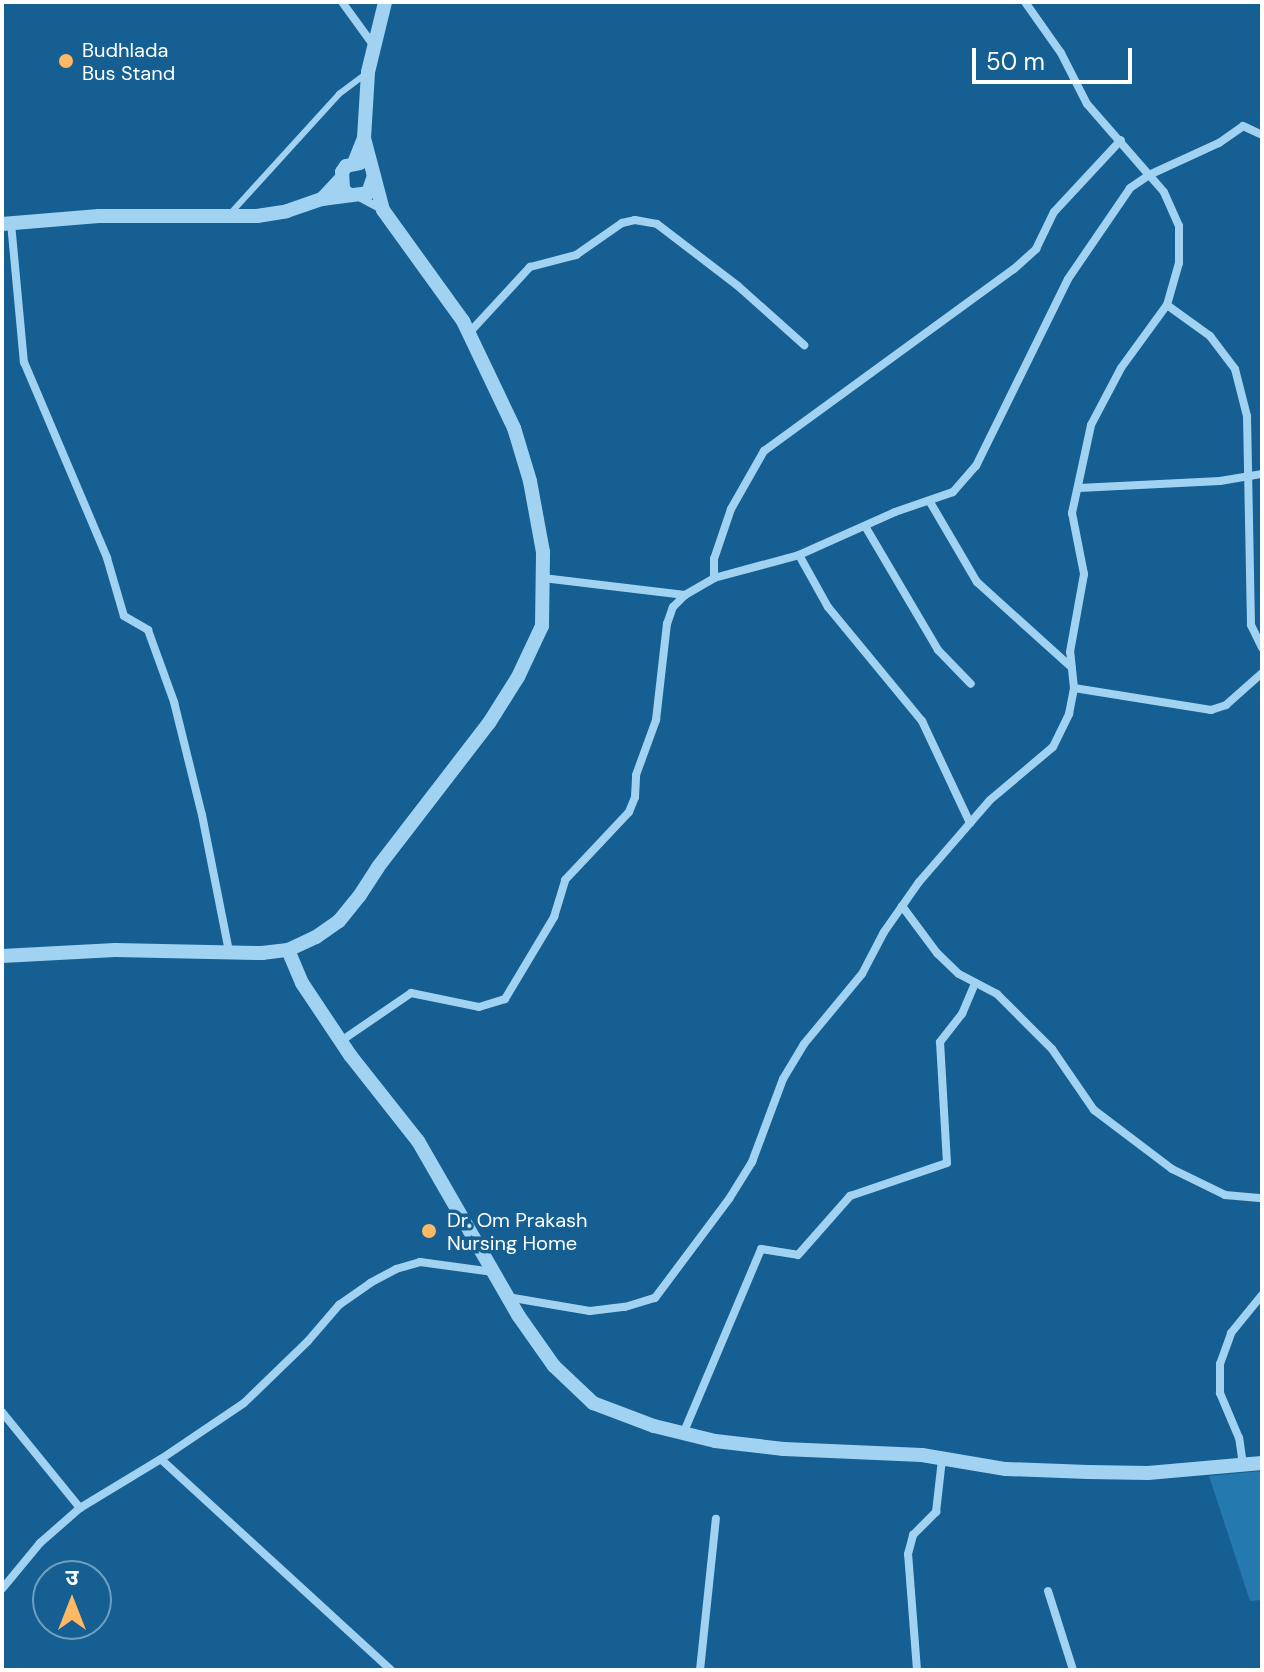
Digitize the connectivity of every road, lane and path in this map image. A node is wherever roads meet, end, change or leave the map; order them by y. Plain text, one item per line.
1 (342, 2) edge
2 (385, 2) edge
3 (1025, 2) edge
4 (374, 47) junction
5 (368, 72) junction
6 (1262, 135) edge
7 (364, 138) junction
8 (1121, 140) junction
9 (354, 163) junction
10 (374, 175) junction
11 (1149, 175) junction
12 (340, 180) junction
13 (354, 196) junction
14 (322, 199) junction
15 (383, 210) junction
16 (227, 218) junction
17 (7, 224) edge
18 (1167, 305) junction
19 (469, 333) junction
20 (804, 345) dead end
21 (1248, 474) junction
22 (1262, 474) edge
23 (1079, 488) junction
24 (930, 502) junction
25 (865, 526) junction
26 (799, 555) junction
27 (543, 578) junction
28 (714, 578) junction
29 (685, 595) junction
30 (1262, 648) edge
31 (1071, 667) junction
32 (1262, 672) edge
33 (971, 684) dead end
34 (1074, 688) junction
35 (970, 823) junction
36 (902, 906) junction
37 (288, 950) junction
38 (229, 951) junction
39 (2, 956) edge
40 (975, 983) junction
41 (341, 1041) junction
42 (1262, 1198) edge
43 (493, 1272) junction
44 (1262, 1295) edge
45 (507, 1297) junction
46 (2, 1412) edge
47 (683, 1434) junction
48 (161, 1459) junction
49 (942, 1459) junction
50 (1262, 1463) edge
51 (1243, 1465) junction
52 (80, 1508) junction
53 (716, 1519) dead end
54 (2, 1589) edge
55 (1048, 1591) dead end
56 (391, 1670) edge
57 (700, 1670) edge
58 (917, 1670) edge
59 (1073, 1670) edge

1 - 4 street
2 - 4 street
3 - 8 street
4 - 5 street
5 - 7 street
5 - 16 lane
6 - 11 street
7 - 9 street
7 - 10 street
8 - 11 street
8 - 28 street
9 - 10 street
9 - 12 street
10 - 13 street
10 - 15 street
11 - 18 street
11 - 24 street
12 - 13 street
12 - 14 street
13 - 14 street
13 - 15 street
14 - 16 street
15 - 19 street
16 - 17 street
17 - 38 street
18 - 21 street
18 - 23 street
19 - 20 street
19 - 27 street
21 - 22 street
21 - 23 street
21 - 30 street
23 - 31 street
24 - 25 street
24 - 31 street
25 - 26 street
25 - 33 street
26 - 28 street
26 - 35 street
27 - 29 street
27 - 37 street
28 - 29 street
29 - 41 street
31 - 34 street
32 - 34 street
34 - 35 street
35 - 36 street
36 - 40 street
36 - 45 street
37 - 38 street
37 - 41 street
38 - 39 street
40 - 42 street
40 - 47 street
41 - 43 street
43 - 45 street
43 - 48 street
44 - 51 street
45 - 47 street
46 - 52 street
47 - 49 street
48 - 52 street
48 - 56 street
49 - 51 street
49 - 58 street
50 - 51 street
52 - 54 street
53 - 57 street
55 - 59 street

